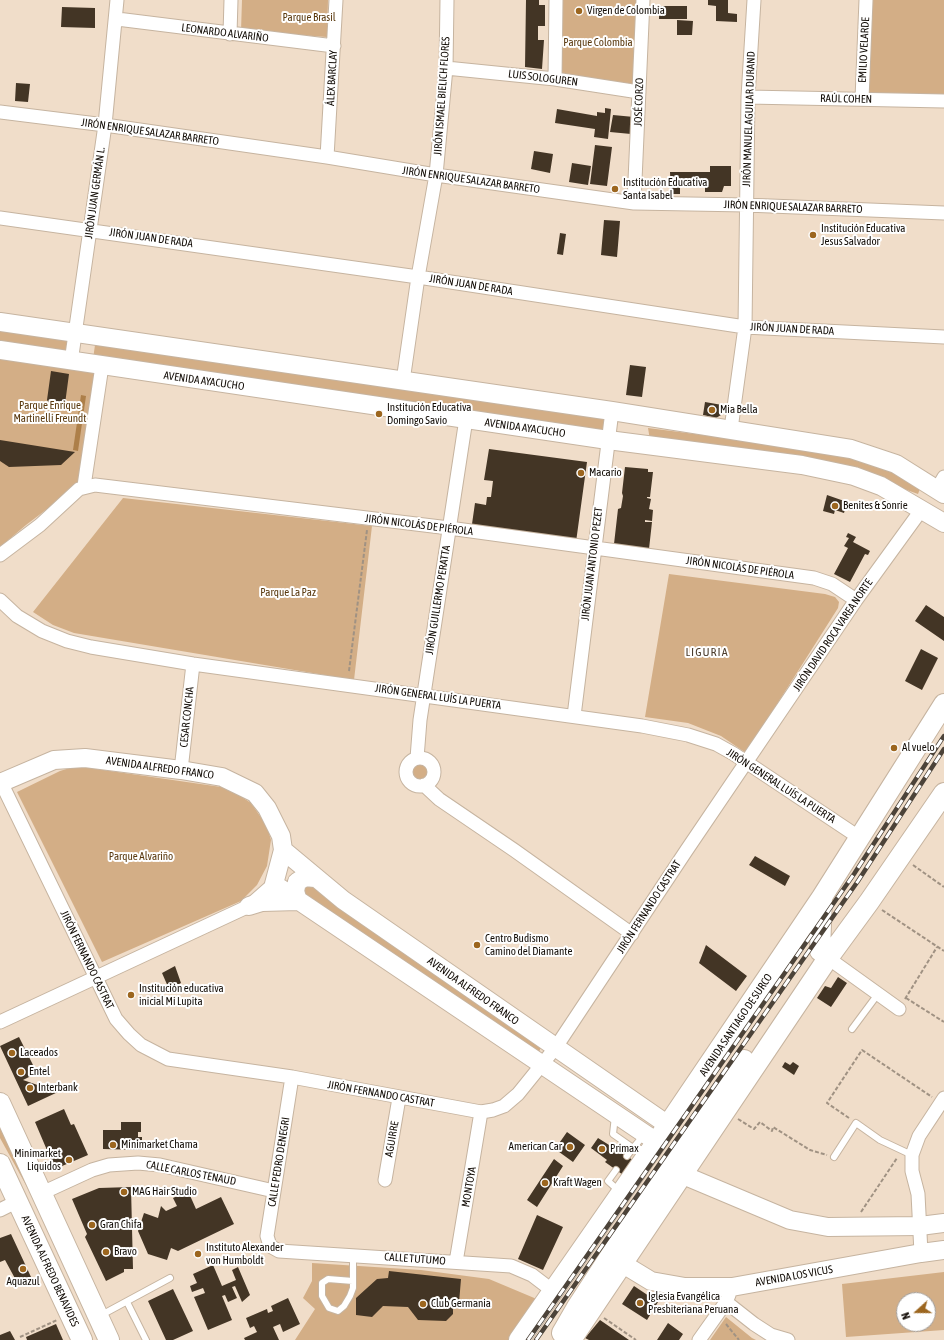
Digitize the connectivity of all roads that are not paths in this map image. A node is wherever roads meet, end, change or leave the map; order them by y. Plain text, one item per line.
1 (117, 0) edge
2 (231, 0) edge
3 (336, 0) edge
4 (447, 0) edge
5 (556, 0) edge
6 (643, 0) edge
7 (754, 0) edge
8 (866, 0) edge
9 (117, 19) junction
10 (230, 34) junction
11 (334, 46) junction
12 (446, 68) junction
13 (555, 79) junction
14 (639, 92) junction
15 (748, 98) junction
16 (862, 100) junction
17 (944, 101) edge
18 (0, 112) edge
19 (105, 125) junction
20 (327, 157) junction
21 (436, 175) junction
22 (634, 203) junction
23 (746, 205) junction
24 (944, 213) edge
25 (0, 218) edge
26 (90, 230) junction
27 (418, 277) junction
28 (0, 322) edge
29 (745, 327) junction
30 (76, 332) junction
31 (944, 337) edge
32 (0, 350) edge
33 (71, 362) junction
34 (102, 366) junction
35 (404, 381) junction
36 (612, 411) junction
37 (466, 419) junction
38 (731, 429) junction
39 (608, 440) junction
40 (84, 486) junction
41 (942, 487) edge
42 (922, 509) junction
43 (944, 523) edge
44 (450, 528) junction
45 (594, 548) junction
46 (0, 555) edge
47 (0, 600) edge
48 (856, 600) junction
49 (193, 664) junction
50 (424, 696) junction
51 (944, 704) edge
52 (574, 716) junction
53 (417, 758) junction
54 (747, 762) junction
55 (181, 770) junction
56 (0, 782) edge
57 (424, 785) junction
58 (941, 797) edge
59 (860, 838) junction
60 (283, 850) junction
61 (315, 878) junction
62 (274, 884) junction
63 (822, 898) junction
64 (298, 901) junction
65 (249, 906) junction
66 (632, 934) junction
67 (824, 954) junction
68 (96, 977) junction
69 (878, 994) junction
70 (899, 1009) road end
71 (0, 1022) edge
72 (852, 1029) dead end
73 (556, 1047) junction
74 (542, 1066) junction
75 (292, 1077) junction
76 (399, 1098) junction
77 (630, 1099) junction
78 (942, 1101) edge
79 (0, 1103) edge
80 (481, 1112) junction
81 (616, 1115) junction
82 (668, 1125) junction
83 (647, 1144) junction
84 (907, 1153) junction
85 (627, 1156) dead end
86 (834, 1157) road end
87 (0, 1164) edge
88 (616, 1170) dead end
89 (683, 1175) junction
90 (385, 1180) dead end
91 (274, 1191) junction
92 (42, 1193) junction
93 (621, 1194) junction
94 (18, 1201) junction
95 (0, 1210) edge
96 (53, 1219) junction
97 (944, 1223) edge
98 (920, 1226) junction
99 (270, 1246) joint
100 (944, 1250) edge
101 (921, 1253) junction
102 (353, 1255) junction
103 (456, 1262) junction
104 (623, 1264) junction
105 (170, 1278) dead end
106 (353, 1281) junction
107 (553, 1291) junction
108 (729, 1294) junction
109 (127, 1302) junction
110 (585, 1309) junction
111 (107, 1312) junction
112 (560, 1338) edge
113 (82, 1340) edge
114 (94, 1340) edge
115 (109, 1340) edge
116 (119, 1340) edge
117 (146, 1340) edge
118 (519, 1340) edge
119 (699, 1340) edge
120 (788, 1340) edge

1 - 9 street, JIRÓN JUAN GERMÁN L.
2 - 10 street
3 - 11 street, ÁLEX BARCLAY
4 - 12 street, JIRÓN ISMAEL BIELICH FLORES
5 - 13 street
6 - 14 street, JOSÉ CORZO
7 - 15 street, JIRÓN MANUEL AGUILAR DURAND
8 - 16 street, EMILIO VELARDE
9 - 10 street, LEONARDO ALVARIÑO
9 - 19 street, JIRÓN JUAN GERMÁN L.
10 - 11 street, LEONARDO ALVARIÑO
11 - 20 street, ÁLEX BARCLAY
12 - 13 street, LUIS SOLOGUREN
12 - 21 street, JIRÓN ISMAEL BIELICH FLORES
13 - 14 street, LUIS SOLOGUREN
14 - 22 street, JOSÉ CORZO
15 - 16 street, RAÚL COHEN
15 - 23 street, JIRÓN MANUEL AGUILAR DURAND
16 - 17 street, RAÚL COHEN
18 - 19 street, JIRÓN ENRIQUE SALAZAR BARRETO
19 - 20 street, JIRÓN ENRIQUE SALAZAR BARRETO
19 - 26 street, JIRÓN JUAN GERMÁN L.
20 - 21 street, JIRÓN ENRIQUE SALAZAR BARRETO
21 - 22 street, JIRÓN ENRIQUE SALAZAR BARRETO
21 - 27 street, JIRÓN ISMAEL BIELICH FLORES
22 - 23 street, JIRÓN ENRIQUE SALAZAR BARRETO
23 - 24 street, JIRÓN ENRIQUE SALAZAR BARRETO
23 - 29 street, JIRÓN MANUEL AGUILAR DURAND
25 - 26 street, JIRÓN JUAN DE RADA
26 - 27 street, JIRÓN JUAN DE RADA
26 - 30 street, JIRÓN JUAN GERMÁN L.
27 - 29 street, JIRÓN JUAN DE RADA
27 - 35 street, JIRÓN ISMAEL BIELICH FLORES
28 - 30 street
29 - 31 street, JIRÓN JUAN DE RADA
29 - 38 street, JIRÓN MANUEL AGUILAR DURAND
30 - 33 street, JIRÓN JUAN GERMÁN L.
30 - 35 street
32 - 33 street, AVENIDA AYACUCHO
33 - 34 street, AVENIDA AYACUCHO
34 - 37 street, AVENIDA AYACUCHO
34 - 40 street
35 - 36 street
36 - 38 street
36 - 39 street, JIRÓN JUAN ANTONIO PEZET
37 - 39 street, AVENIDA AYACUCHO
37 - 44 street, JIRÓN GUILLERMO PERATTA
38 - 41 street
39 - 42 street, AVENIDA AYACUCHO
39 - 45 street, JIRÓN JUAN ANTONIO PEZET
40 - 44 street, JIRÓN NICOLÁS DE PIÉROLA
40 - 46 street
42 - 43 street, AVENIDA AYACUCHO
42 - 48 street, JIRÓN DAVID ROCA VAREA NORTE
44 - 45 street, JIRÓN NICOLÁS DE PIÉROLA
44 - 50 street, JIRÓN GUILLERMO PERATTA
45 - 48 street, JIRÓN NICOLÁS DE PIÉROLA
45 - 52 street, JIRÓN JUAN ANTONIO PEZET
47 - 49 street, JIRÓN GENERAL LUÍS LA PUERTA
48 - 54 street, JIRÓN DAVID ROCA VAREA NORTE
49 - 50 street, JIRÓN GENERAL LUÍS LA PUERTA
49 - 55 street, CESAR CONCHA
50 - 52 street, JIRÓN GENERAL LUÍS LA PUERTA
50 - 53 street, JIRÓN GUILLERMO PERATTA
51 - 59 main road, AVENIDA SANTIAGO DE SURCO
52 - 54 street, JIRÓN GENERAL LUÍS LA PUERTA
53 - 57 street
53 - 57 street
54 - 59 street, JIRÓN GENERAL LUÍS LA PUERTA
54 - 66 street, JIRÓN FERNANDO CASTRAT
55 - 56 street, AVENIDA ALFREDO FRANCO
55 - 60 street, AVENIDA ALFREDO FRANCO
56 - 68 street, JIRÓN FERNANDO CASTRAT
57 - 66 street
58 - 67 main road
58 - 67 main road
59 - 63 main road, AVENIDA SANTIAGO DE SURCO
60 - 61 street, AVENIDA ALFREDO FRANCO
60 - 62 street, AVENIDA ALFREDO FRANCO
61 - 64 street
61 - 73 street, AVENIDA ALFREDO FRANCO
62 - 64 street, AVENIDA ALFREDO FRANCO
62 - 65 street
63 - 67 main road
63 - 82 main road, AVENIDA SANTIAGO DE SURCO
64 - 65 street
64 - 74 street, AVENIDA ALFREDO FRANCO
65 - 68 street
66 - 73 street, JIRÓN FERNANDO CASTRAT
67 - 69 street
67 - 89 main road
67 - 110 main road
68 - 71 street
68 - 75 street, JIRÓN FERNANDO CASTRAT
69 - 70 street
69 - 72 lane
73 - 74 street, JIRÓN FERNANDO CASTRAT
73 - 77 street, AVENIDA ALFREDO FRANCO
74 - 80 street, JIRÓN FERNANDO CASTRAT
74 - 81 street, AVENIDA ALFREDO FRANCO
75 - 76 street, JIRÓN FERNANDO CASTRAT
75 - 91 street, CALLE PEDRO DENEGRI
76 - 80 street, JIRÓN FERNANDO CASTRAT
76 - 90 street, AGUIRRE
77 - 81 street
77 - 82 street, AVENIDA ALFREDO FRANCO
78 - 84 street
79 - 92 main road
80 - 103 street, MONTOYA
81 - 83 street, AVENIDA ALFREDO FRANCO
82 - 83 main road, AVENIDA SANTIAGO DE SURCO
83 - 85 lane
83 - 93 main road, AVENIDA SANTIAGO DE SURCO
84 - 86 lane
84 - 98 street
87 - 94 main road, AVENIDA ALFREDO BENAVIDES
88 - 93 lane
89 - 98 street
89 - 104 main road
91 - 92 street, CALLE CARLOS TENAUD
91 - 99 street, CALLE PEDRO DENEGRI
92 - 96 main road
93 - 107 main road, AVENIDA SANTIAGO DE SURCO
94 - 95 street
94 - 113 main road, AVENIDA ALFREDO BENAVIDES
94 - 114 main road, AVENIDA ALFREDO BENAVIDES
96 - 111 main road
96 - 115 main road
97 - 98 street
98 - 101 street
99 - 102 street, CALLE TUTUMO
100 - 101 street, AVENIDA LOS VICUS
101 - 108 street, AVENIDA LOS VICUS
102 - 103 street, CALLE TUTUMO
102 - 106 lane
103 - 107 street, CALLE TUTUMO
104 - 108 street, AVENIDA LOS VICUS
104 - 110 main road
105 - 109 lane
106 - 106 lane
107 - 118 main road, AVENIDA SANTIAGO DE SURCO
108 - 119 street
108 - 120 street
109 - 111 lane
109 - 117 lane
110 - 112 main road
111 - 116 main road

